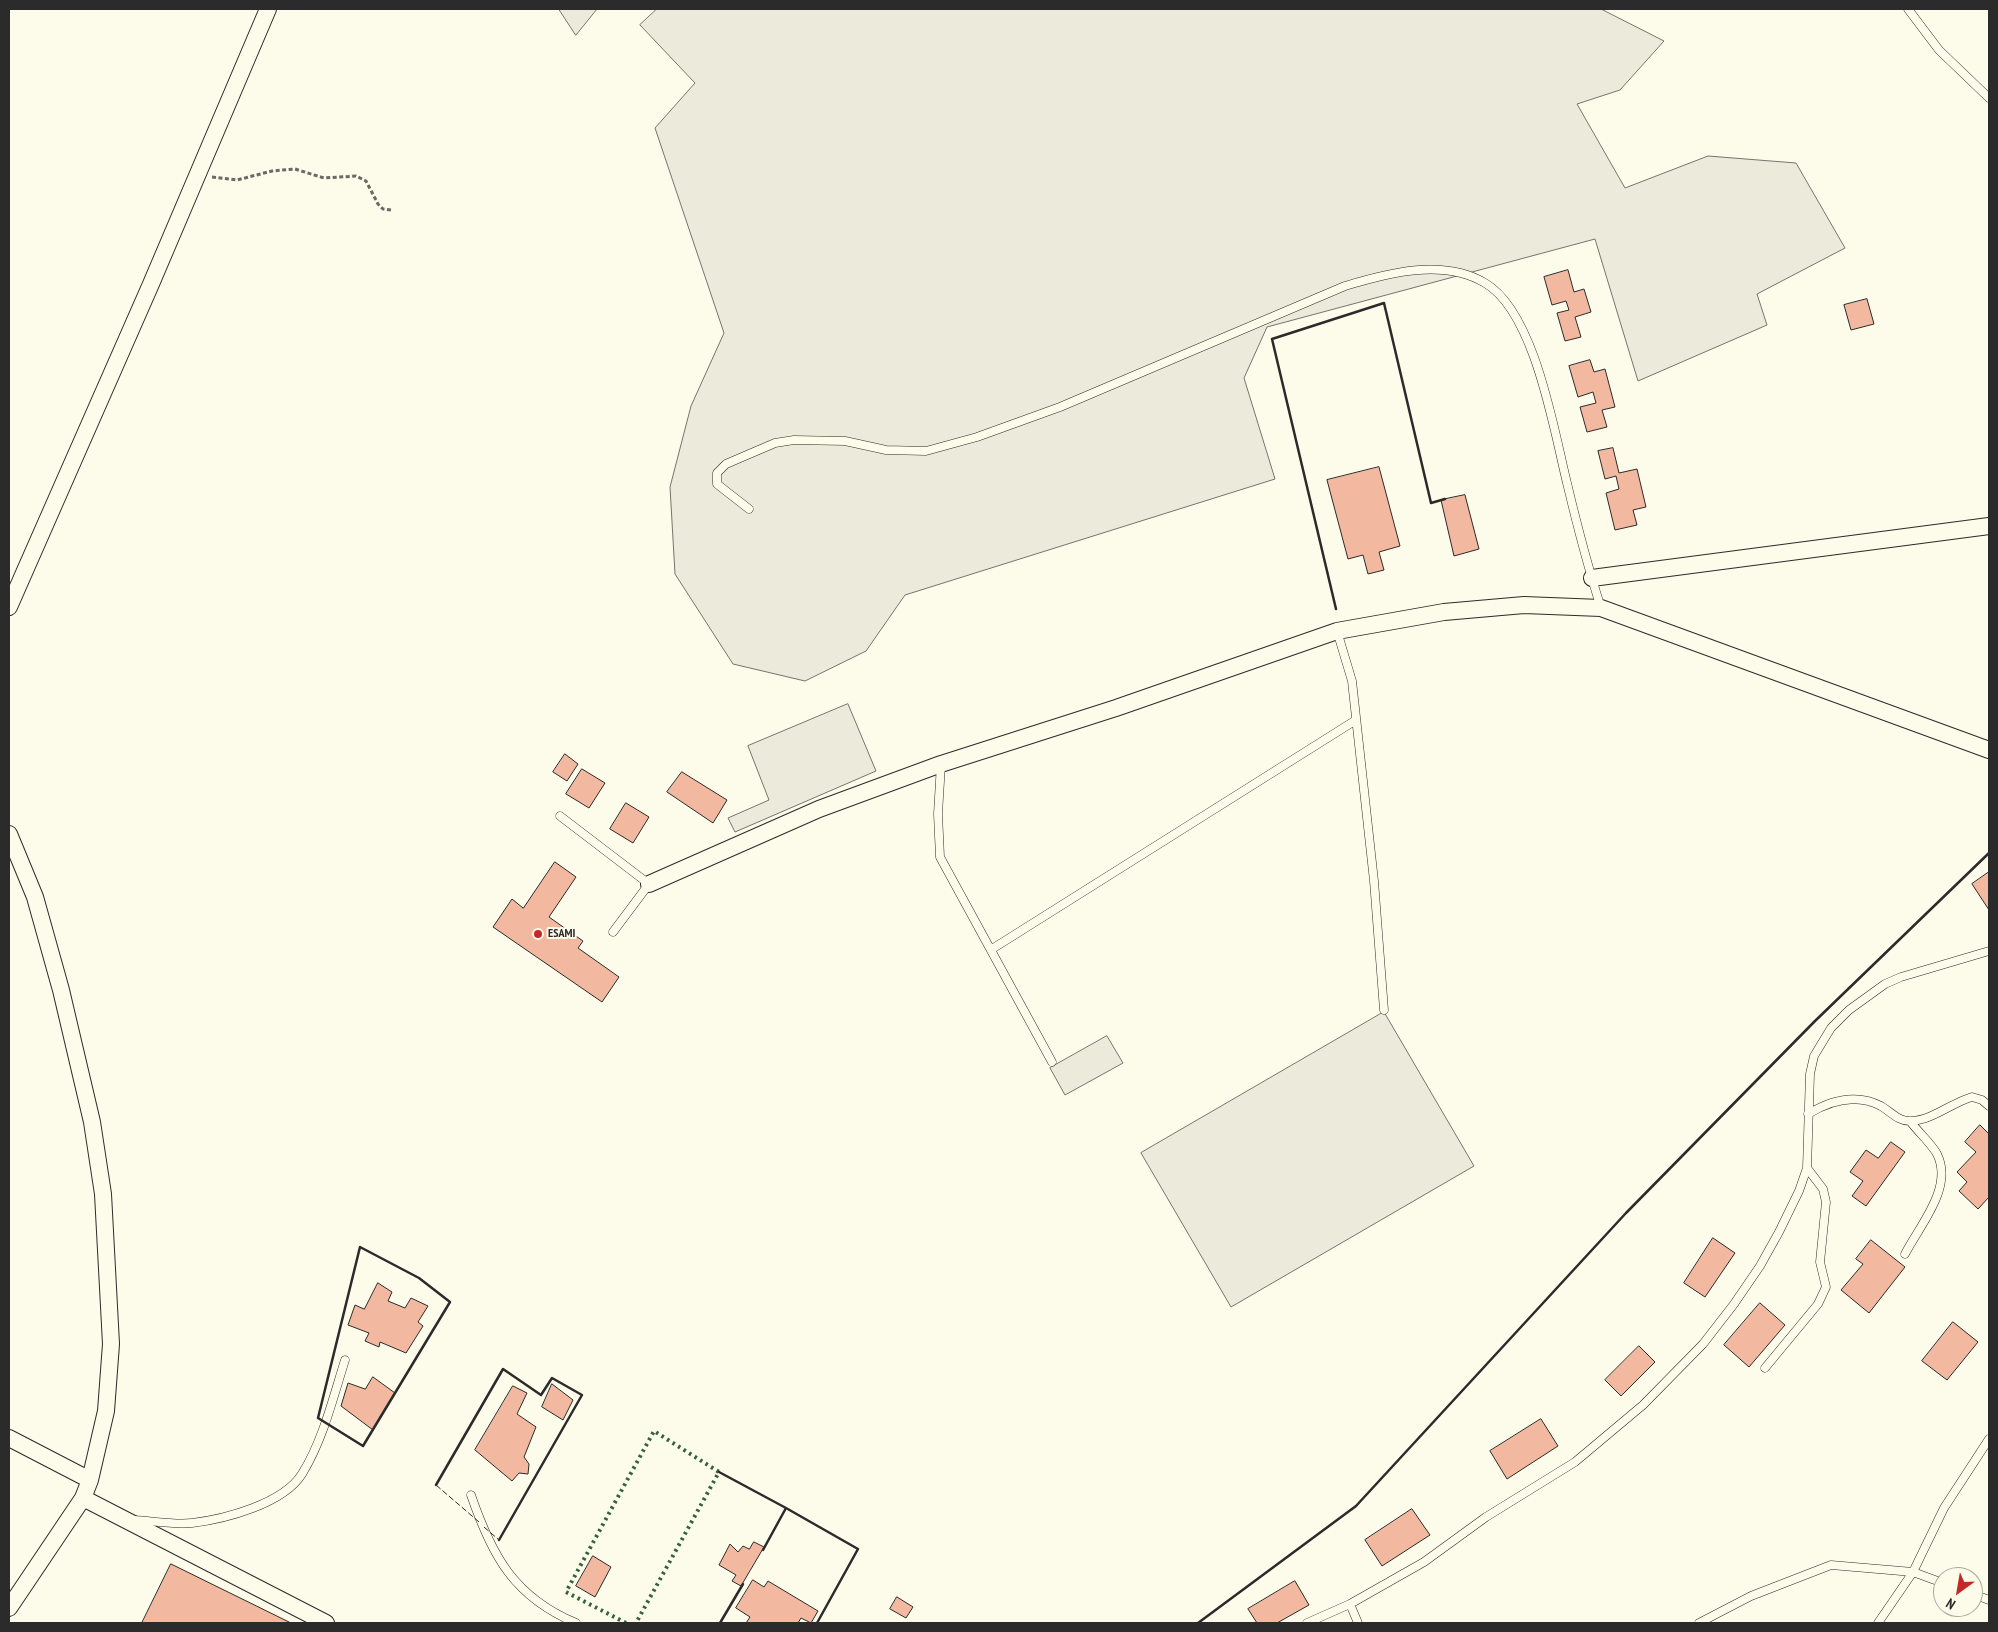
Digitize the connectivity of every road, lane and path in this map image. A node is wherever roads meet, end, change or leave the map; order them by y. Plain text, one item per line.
1 (268, 9) edge
2 (1908, 9) edge
3 (1989, 98) edge
4 (197, 176) junction
5 (391, 210) dead end
6 (749, 509) dead end
7 (1989, 526) edge
8 (1592, 578) junction
9 (9, 607) edge
10 (1601, 608) junction
11 (1337, 631) junction
12 (1356, 720) junction
13 (1989, 750) edge
14 (941, 764) junction
15 (560, 816) dead end
16 (9, 834) edge
17 (649, 884) junction
18 (613, 932) dead end
19 (992, 949) junction
20 (1989, 952) edge
21 (1384, 1010) dead end
22 (1052, 1062) dead end
23 (1989, 1106) edge
24 (1808, 1114) junction
25 (1910, 1121) junction
26 (1806, 1168) junction
27 (1905, 1254) dead end
28 (345, 1360) dead end
29 (1766, 1368) dead end
30 (9, 1438) edge
31 (1989, 1439) edge
32 (90, 1480) junction
33 (471, 1495) dead end
34 (83, 1498) junction
35 (127, 1520) junction
36 (1913, 1572) junction
37 (1933, 1579) edge
38 (1350, 1604) junction
39 (9, 1608) edge
40 (1714, 1615) junction
41 (326, 1623) edge
42 (576, 1623) edge
43 (1307, 1623) edge
44 (1358, 1623) edge
45 (1699, 1623) edge
46 (1720, 1623) edge
47 (1878, 1623) edge

1 - 4 street
2 - 3 lane
4 - 5 path
4 - 9 street
6 - 8 lane
7 - 8 street
8 - 10 lane
10 - 11 street
10 - 13 street
11 - 12 lane
11 - 14 street
12 - 19 lane
12 - 21 lane
14 - 17 street
14 - 19 lane
15 - 17 lane
16 - 32 street
17 - 18 lane
19 - 22 lane
20 - 24 lane
23 - 25 lane
24 - 25 lane
24 - 26 lane
25 - 27 lane
26 - 29 lane
26 - 38 lane
28 - 35 lane
30 - 32 street
31 - 36 lane
32 - 34 street
33 - 42 lane
34 - 35 street
34 - 39 street
35 - 41 street
36 - 37 lane
36 - 40 lane
36 - 47 lane
38 - 43 lane
38 - 44 lane
40 - 45 lane
40 - 46 lane

